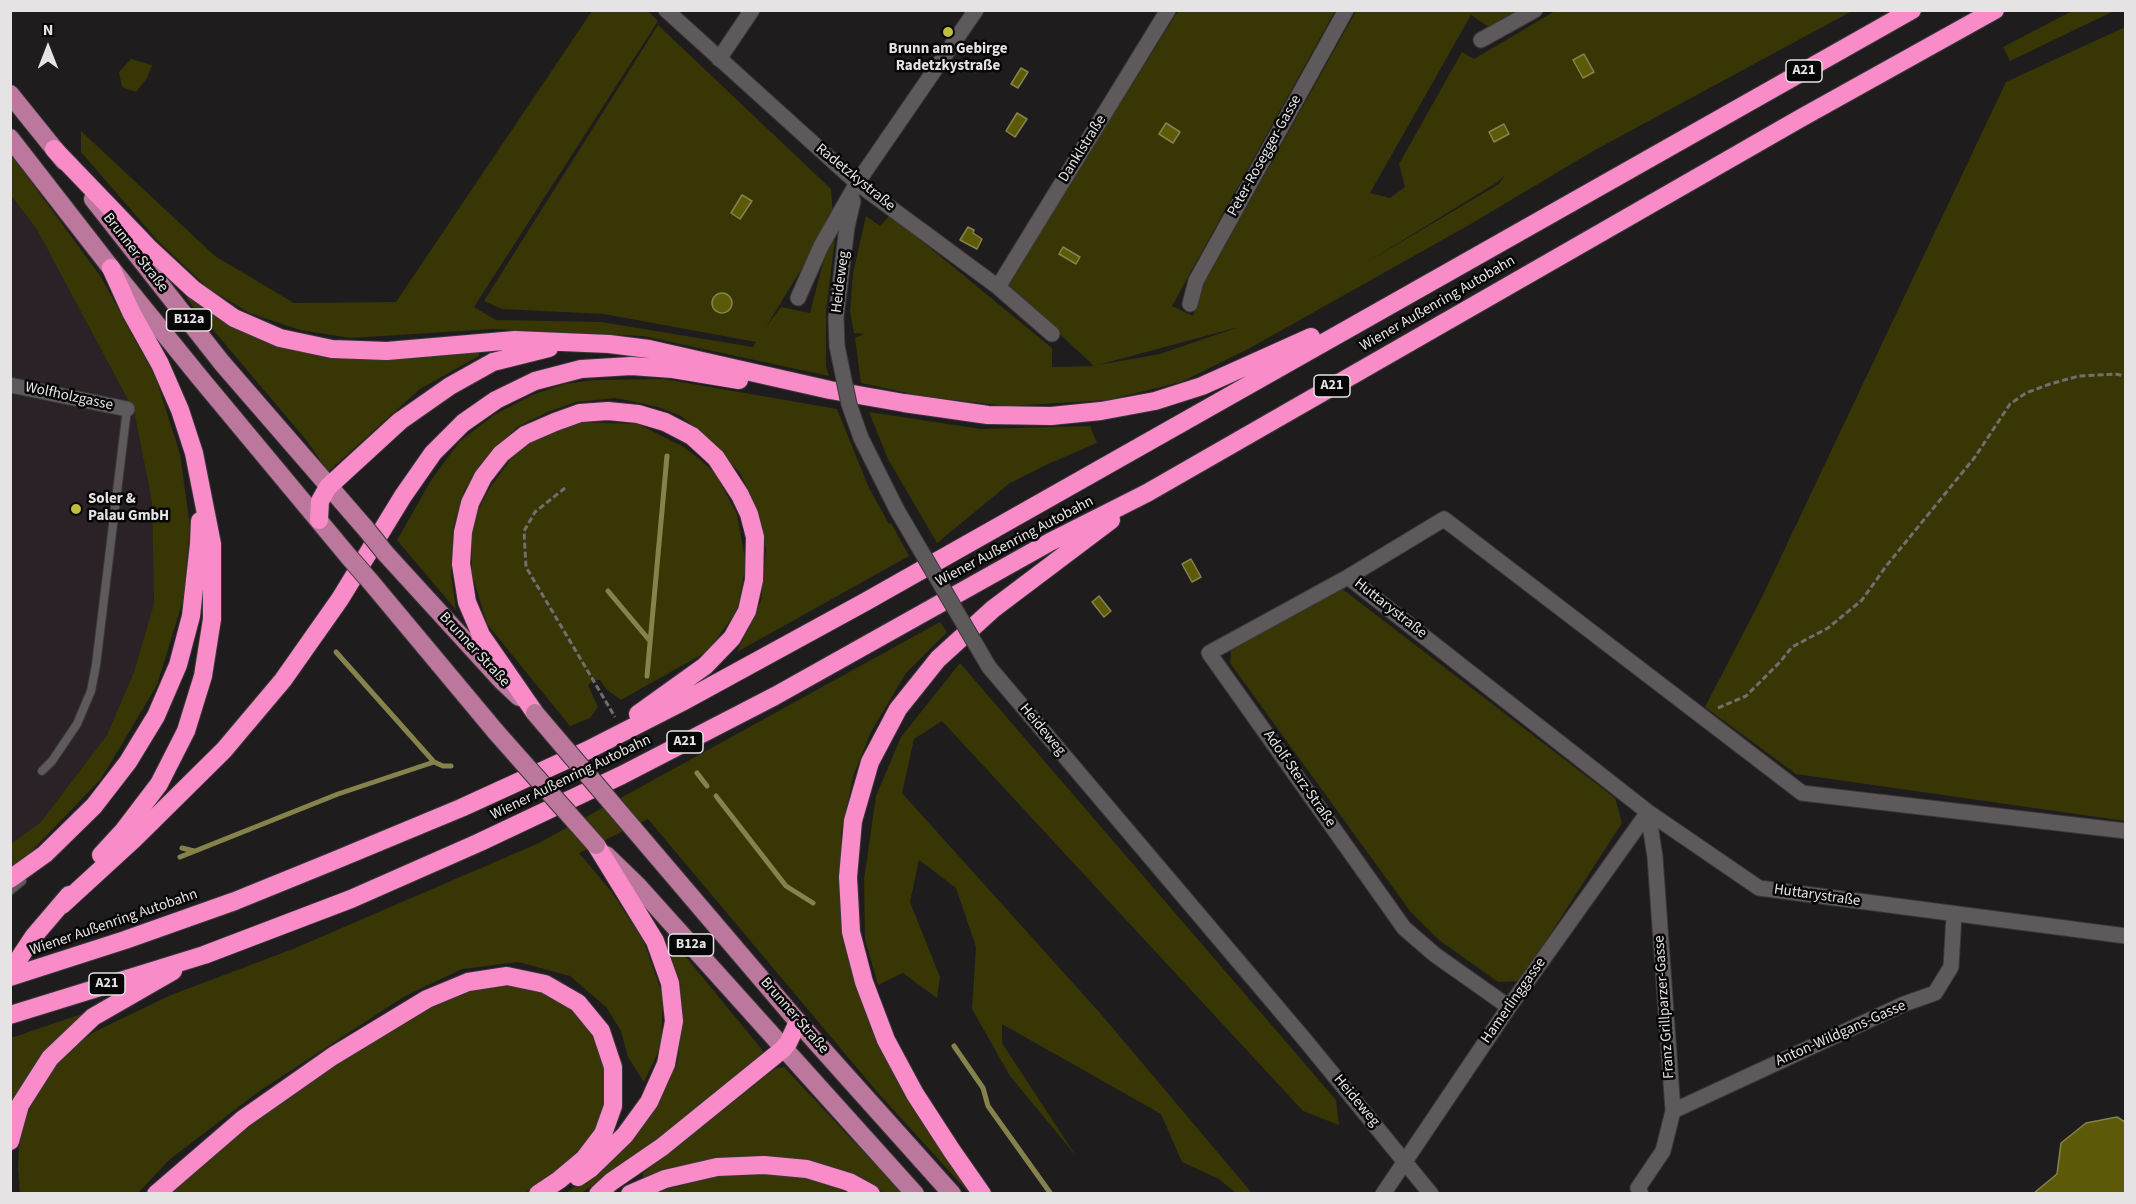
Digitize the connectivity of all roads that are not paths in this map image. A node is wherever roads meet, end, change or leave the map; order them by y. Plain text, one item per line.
1 (666, 10) edge
2 (752, 10) edge
3 (976, 10) edge
4 (1168, 10) edge
5 (1346, 10) edge
6 (1535, 10) edge
7 (1912, 10) edge
8 (1995, 10) edge
9 (1481, 40) dead end
10 (718, 59) junction
11 (10, 94) edge
12 (10, 138) edge
13 (54, 149) junction
14 (858, 183) junction
15 (111, 268) junction
16 (998, 287) junction
17 (1414, 291) junction
18 (798, 298) dead end
19 (1190, 304) dead end
20 (1052, 334) dead end
21 (577, 342) junction
22 (10, 385) edge
23 (830, 390) junction
24 (127, 409) joint
25 (200, 480) junction
26 (328, 487) junction
27 (1147, 493) junction
28 (319, 520) junction
29 (1348, 577) junction
30 (535, 713) junction
31 (588, 750) junction
32 (42, 771) dead end
33 (1648, 812) junction
34 (2126, 831) edge
35 (596, 845) junction
36 (16, 880) edge
37 (10, 891) edge
38 (62, 905) junction
39 (1954, 915) junction
40 (2126, 936) edge
41 (204, 955) junction
42 (10, 972) edge
43 (10, 976) edge
44 (1509, 1007) junction
45 (10, 1015) edge
46 (798, 1022) junction
47 (783, 1049) junction
48 (1672, 1111) junction
49 (10, 1141) edge
50 (1405, 1160) junction
51 (156, 1194) edge
52 (538, 1194) edge
53 (554, 1194) edge
54 (598, 1194) edge
55 (630, 1194) edge
56 (871, 1194) edge
57 (915, 1194) edge
58 (952, 1194) edge
59 (982, 1194) edge
60 (1383, 1194) edge
61 (1431, 1194) edge
62 (1641, 1194) edge

1 - 10 street, Radetzkystraße
2 - 10 street
3 - 14 street
4 - 16 street, Danklstraße
5 - 19 street, Peter-Rosegger-Gasse
6 - 9 street
7 - 17 highway, Wiener Außenring Autobahn / A21
8 - 27 highway, Wiener Außenring Autobahn / A21
10 - 14 street, Radetzkystraße
11 - 13 main road, Brunner Straße / B12a
12 - 15 main road, Brunner Straße / B12a
13 - 21 highway
13 - 26 main road, Brunner Straße / B12a
14 - 16 street, Radetzkystraße
14 - 18 street
14 - 50 street, Heideweg, bridge
15 - 25 highway
15 - 28 main road, Brunner Straße / B12a
16 - 20 street, Radetzkystraße
17 - 23 highway
17 - 31 highway, Wiener Außenring Autobahn / A21
21 - 23 highway
21 - 26 highway
22 - 24 street, Wolfholzgasse
23 - 38 highway
24 - 32 lane
25 - 36 highway
25 - 38 highway
26 - 28 highway
26 - 30 main road, Brunner Straße / B12a, bridge
27 - 41 highway, Wiener Außenring Autobahn / A21
27 - 59 highway
28 - 35 main road, Brunner Straße / B12a, bridge
29 - 33 street, Huttarystraße
29 - 34 street, Huttarystraße
29 - 44 street, Adolf-Sterz-Straße
30 - 31 highway
30 - 46 main road, Brunner Straße / B12a, bridge
31 - 43 highway, Wiener Außenring Autobahn / A21
33 - 39 street, Huttarystraße
33 - 44 street, Hamerlinggasse
33 - 48 street, Franz Grillparzer-Gasse
35 - 47 main road, Brunner Straße / B12a
35 - 53 highway
36 - 37 lane
38 - 42 highway
39 - 40 street, Huttarystraße
39 - 48 street, Anton-Wildgans-Gasse
41 - 45 highway, Wiener Außenring Autobahn / A21
41 - 49 highway
44 - 50 street, Hamerlinggasse
46 - 47 highway
46 - 58 main road, Brunner Straße / B12a
47 - 54 highway
47 - 57 main road, Brunner Straße / B12a
48 - 62 street, Franz Grillparzer-Gasse
50 - 60 street, Hamerlinggasse
50 - 61 street, Heideweg
51 - 52 highway
55 - 56 highway

